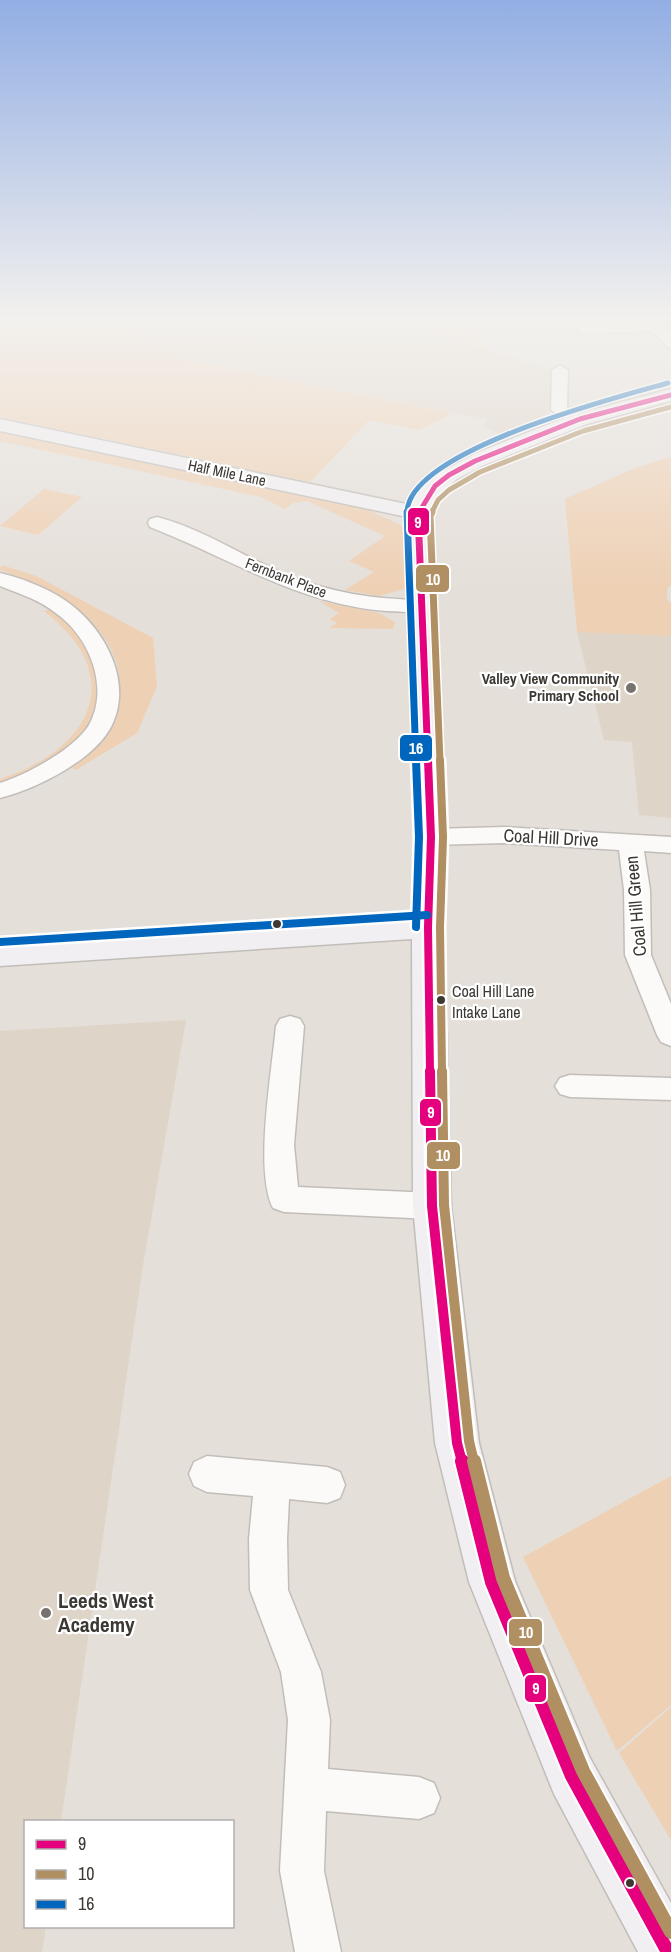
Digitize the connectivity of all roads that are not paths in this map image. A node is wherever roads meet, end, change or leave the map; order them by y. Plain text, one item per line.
1 (559, 407) edge
2 (618, 407) edge
3 (577, 419) junction
4 (0, 425) edge
5 (418, 513) junction
6 (158, 523) dead end
7 (0, 579) edge
8 (422, 606) junction
9 (0, 791) edge
10 (431, 837) junction
11 (630, 842) junction
12 (671, 845) edge
13 (428, 927) junction
14 (0, 954) edge
15 (290, 1026) dead end
16 (671, 1035) edge
17 (570, 1086) dead end
18 (671, 1089) edge
19 (432, 1206) junction
20 (207, 1474) dead end
21 (272, 1479) junction
22 (327, 1485) dead end
23 (305, 1788) junction
24 (419, 1798) dead end
25 (318, 1952) edge
26 (668, 1952) edge

1 - 3 street
2 - 3 street
3 - 5 street
4 - 5 street, Half Mile Lane
5 - 8 street
6 - 8 street, Fernbank Place
7 - 9 street
8 - 10 street
10 - 11 street, Coal Hill Drive
10 - 13 street
11 - 12 street, Coal Hill Drive
11 - 16 street, Coal Hill Green
13 - 14 street
13 - 19 street
15 - 19 street
17 - 18 street
19 - 26 street
20 - 21 street
21 - 22 street
21 - 23 street
23 - 24 street
23 - 25 street

